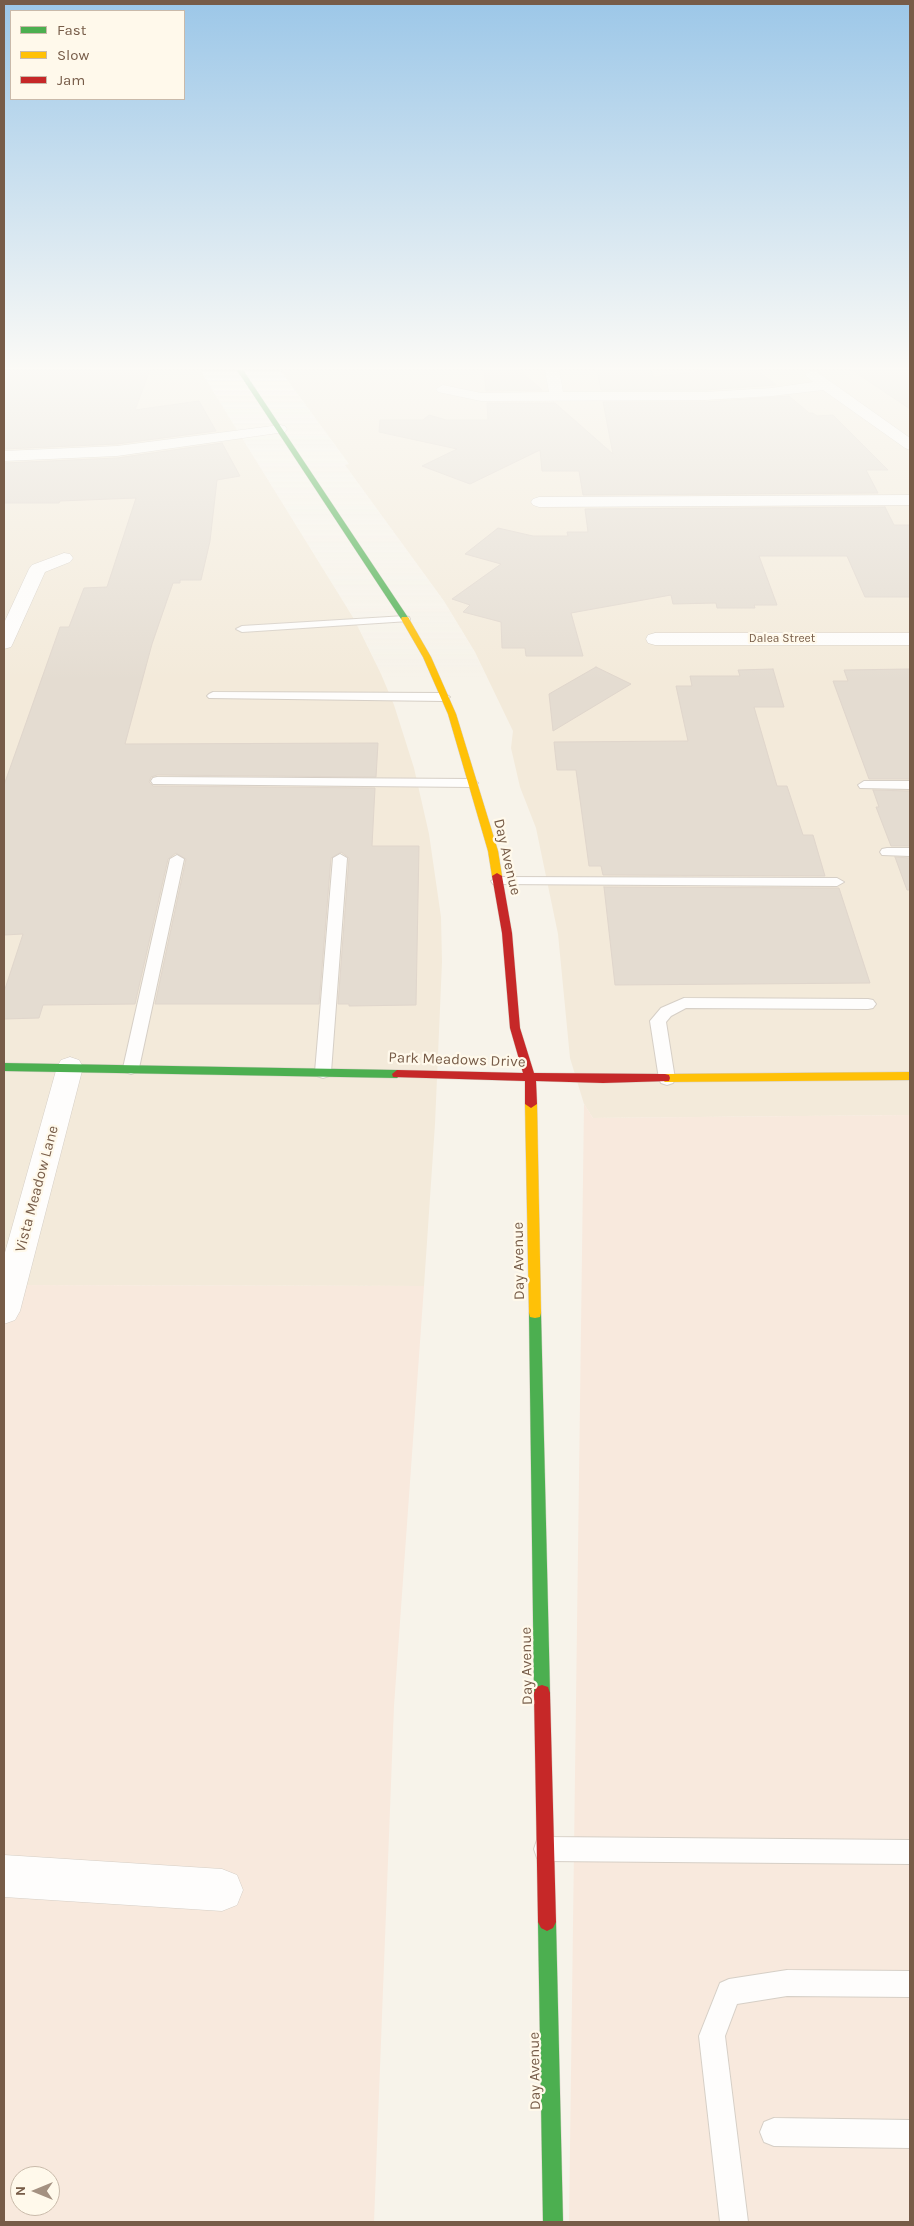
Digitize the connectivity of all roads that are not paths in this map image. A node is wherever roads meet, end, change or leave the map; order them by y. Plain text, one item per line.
1 (310, 474) edge
2 (910, 500) edge
3 (539, 502) dead end
4 (64, 558) dead end
5 (405, 619) junction
6 (242, 628) dead end
7 (654, 639) dead end
8 (910, 639) edge
9 (4, 643) edge
10 (213, 696) dead end
11 (444, 697) junction
12 (157, 781) dead end
13 (472, 783) junction
14 (864, 785) dead end
15 (910, 785) edge
16 (887, 852) dead end
17 (910, 852) edge
18 (340, 858) dead end
19 (177, 859) dead end
20 (498, 881) junction
21 (837, 882) dead end
22 (868, 1004) dead end
23 (4, 1066) edge
24 (70, 1066) junction
25 (131, 1068) junction
26 (323, 1072) junction
27 (910, 1076) edge
28 (530, 1078) junction
29 (667, 1078) junction
30 (4, 1311) edge
31 (546, 1849) junction
32 (910, 1852) edge
33 (4, 1876) edge
34 (222, 1890) dead end
35 (910, 1984) edge
36 (774, 2132) dead end
37 (910, 2134) edge
38 (553, 2222) edge
39 (734, 2222) edge

1 - 5 street, Day Avenue
2 - 3 street
4 - 9 street
5 - 6 lane
5 - 11 street, Day Avenue
7 - 8 street, Dalea Street
10 - 11 lane
11 - 13 street, Day Avenue
12 - 13 lane
13 - 20 street, Day Avenue
14 - 15 lane
16 - 17 lane
18 - 26 lane
19 - 25 lane
20 - 21 lane
20 - 28 street, Day Avenue
22 - 29 lane
23 - 24 street, Park Meadows Drive
24 - 25 street, Park Meadows Drive
24 - 30 street, Vista Meadow Lane
25 - 26 street, Park Meadows Drive
26 - 28 street, Park Meadows Drive
27 - 29 street, Park Meadows Drive
28 - 29 street, Park Meadows Drive
28 - 31 street, Day Avenue
31 - 32 lane
31 - 38 street, Day Avenue
33 - 34 street
35 - 39 lane
36 - 37 lane

